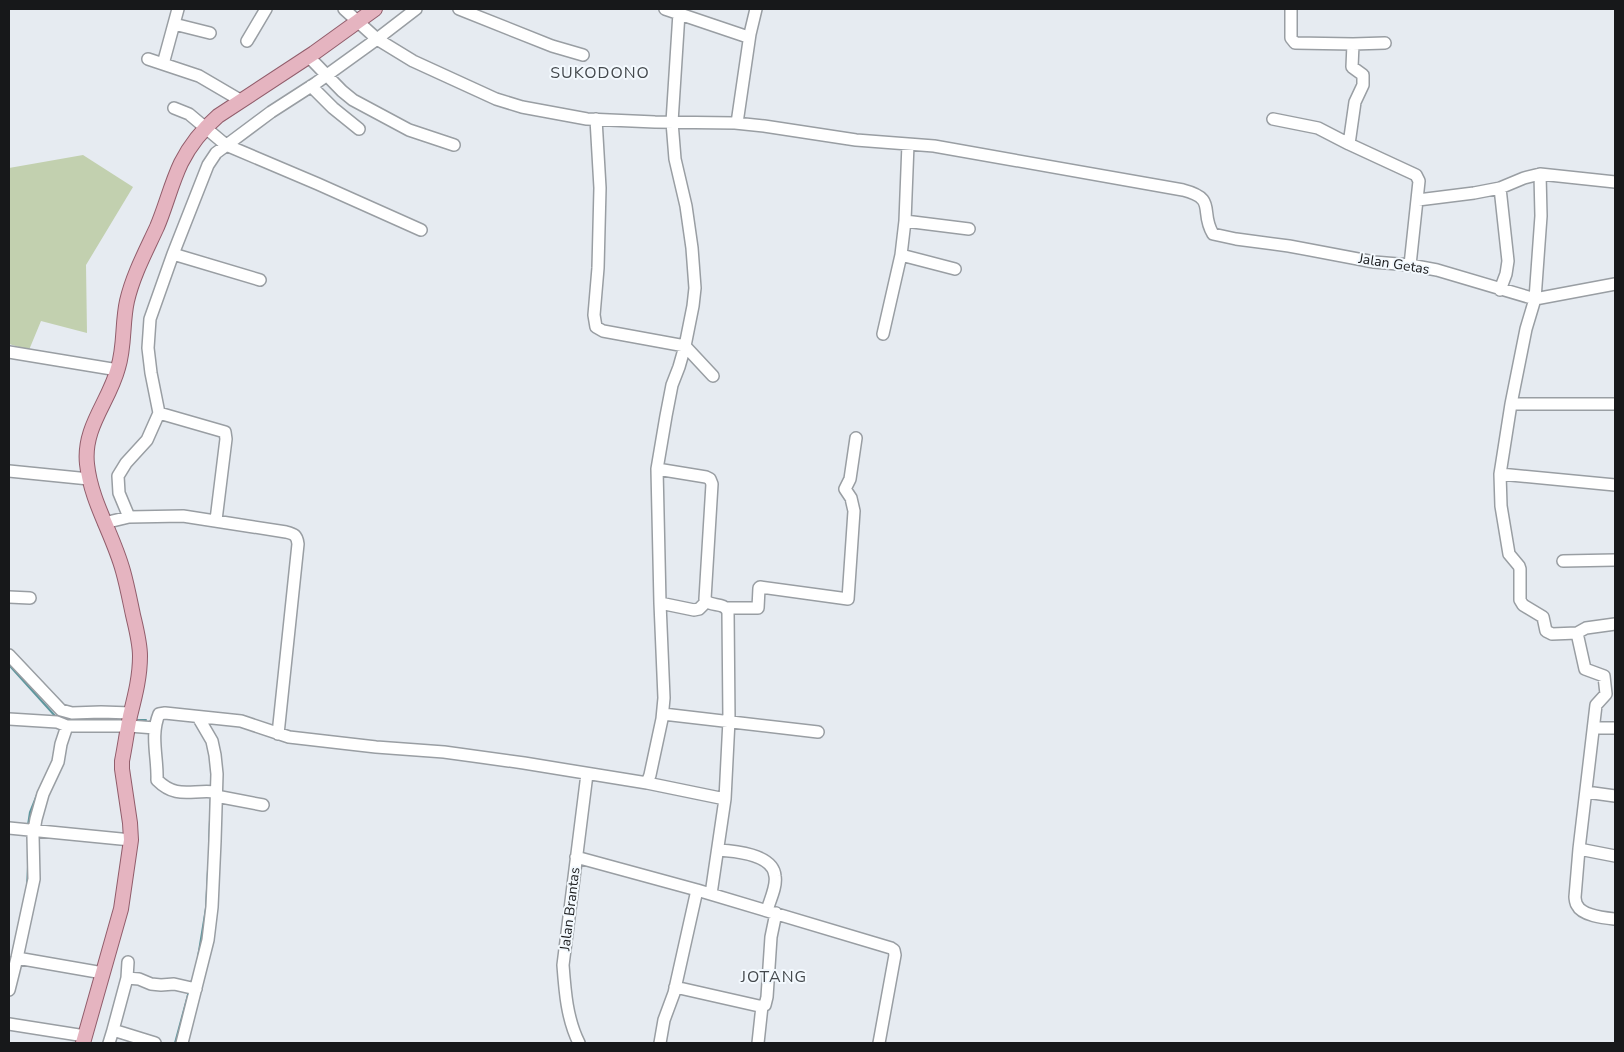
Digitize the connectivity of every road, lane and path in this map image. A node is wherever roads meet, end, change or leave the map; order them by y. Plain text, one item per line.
1 (178, 9) edge
2 (266, 9) edge
3 (344, 9) edge
4 (375, 9) edge
5 (416, 9) edge
6 (459, 9) edge
7 (664, 9) edge
8 (756, 9) edge
9 (1291, 9) edge
10 (678, 13) junction
11 (360, 23) junction
12 (174, 24) junction
13 (210, 33) dead end
14 (750, 34) junction
15 (375, 38) junction
16 (247, 41) dead end
17 (1385, 43) dead end
18 (1353, 44) junction
19 (308, 56) junction
20 (583, 56) dead end
21 (148, 58) dead end
22 (163, 64) junction
23 (326, 75) junction
24 (311, 86) junction
25 (240, 100) junction
26 (174, 108) dead end
27 (596, 119) junction
28 (1273, 119) dead end
29 (672, 122) junction
30 (737, 123) junction
31 (359, 129) dead end
32 (209, 130) junction
33 (225, 144) junction
34 (908, 144) junction
35 (1349, 144) junction
36 (454, 145) dead end
37 (1540, 174) junction
38 (1615, 182) edge
39 (1500, 188) junction
40 (1418, 200) junction
41 (905, 221) junction
42 (969, 229) dead end
43 (421, 230) dead end
44 (173, 254) junction
45 (901, 255) junction
46 (1410, 265) junction
47 (955, 269) dead end
48 (260, 280) dead end
49 (1615, 284) edge
50 (1500, 290) junction
51 (1535, 299) junction
52 (883, 334) dead end
53 (685, 346) junction
54 (9, 352) edge
55 (118, 370) junction
56 (713, 376) dead end
57 (1511, 404) junction
58 (1615, 404) edge
59 (159, 413) junction
60 (856, 438) dead end
61 (657, 469) junction
62 (9, 471) edge
63 (1500, 474) junction
64 (89, 479) junction
65 (1615, 485) edge
66 (128, 518) junction
67 (216, 520) junction
68 (107, 522) junction
69 (1615, 560) edge
70 (1562, 561) dead end
71 (9, 597) edge
72 (30, 598) dead end
73 (660, 602) junction
74 (706, 602) junction
75 (727, 608) junction
76 (1615, 624) edge
77 (1577, 634) junction
78 (9, 655) edge
79 (663, 714) junction
80 (198, 717) junction
81 (9, 720) edge
82 (132, 721) junction
83 (729, 723) junction
84 (64, 725) junction
85 (154, 728) junction
86 (1594, 728) junction
87 (1615, 728) edge
88 (818, 732) dead end
89 (278, 734) junction
90 (587, 774) junction
91 (647, 783) junction
92 (1586, 792) junction
93 (213, 793) junction
94 (1615, 796) edge
95 (725, 798) junction
96 (263, 805) dead end
97 (9, 828) edge
98 (30, 830) junction
99 (131, 840) junction
100 (1579, 849) junction
101 (718, 850) junction
102 (1615, 856) edge
103 (576, 857) junction
104 (697, 890) junction
105 (711, 894) junction
106 (772, 912) junction
107 (1615, 919) edge
108 (14, 956) edge
109 (128, 962) dead end
110 (103, 973) junction
111 (127, 978) junction
112 (675, 986) junction
113 (192, 988) junction
114 (9, 990) edge
115 (762, 1006) junction
116 (9, 1024) edge
117 (113, 1030) junction
118 (84, 1040) edge
119 (109, 1043) edge
120 (155, 1043) edge
121 (182, 1043) edge
122 (581, 1043) edge
123 (660, 1043) edge
124 (758, 1043) edge
125 (879, 1043) edge

1 - 12 street
2 - 16 street
3 - 11 street
4 - 11 main road
5 - 15 street
6 - 20 street
7 - 10 street
8 - 14 street
9 - 18 street
10 - 14 street
10 - 29 street
11 - 15 street
11 - 19 main road
12 - 13 street
12 - 22 street
14 - 30 street
15 - 23 street
15 - 27 street
17 - 18 street
18 - 35 street
19 - 23 street
19 - 25 main road
21 - 22 street
22 - 25 street
23 - 24 street
23 - 36 street
24 - 31 street
24 - 33 street
25 - 32 main road
26 - 32 street
27 - 29 street
27 - 53 street
28 - 35 street
29 - 30 street
29 - 53 street
30 - 34 street
32 - 33 street
32 - 55 main road
33 - 43 street
33 - 44 street
34 - 41 street
34 - 46 street, Jalan Getas
35 - 40 street
37 - 38 street
37 - 39 street
37 - 51 street
39 - 40 street
39 - 50 street
40 - 46 street
41 - 42 street
41 - 45 street
44 - 48 street
44 - 59 street
45 - 47 street
45 - 52 street
46 - 50 street, Jalan Getas
49 - 51 street, Jalan Getas
50 - 51 street, Jalan Getas
51 - 57 street
53 - 56 street
53 - 61 street
54 - 55 street
55 - 64 main road
57 - 58 street
57 - 63 street
59 - 66 street
59 - 67 street
60 - 75 street
61 - 73 street
61 - 74 street
62 - 64 street
63 - 65 street
63 - 77 street
64 - 68 main road
66 - 67 street
66 - 68 street
67 - 89 street
68 - 82 main road
69 - 70 street
71 - 72 street
73 - 74 street
73 - 79 street
74 - 75 street
75 - 83 street
76 - 77 street
77 - 86 street
78 - 82 street
79 - 83 street
79 - 91 street
80 - 85 street
80 - 89 street
80 - 93 street
81 - 84 street
82 - 84 street
82 - 85 street
82 - 99 main road
83 - 88 street
83 - 95 street
84 - 98 street
85 - 93 street
86 - 87 street
86 - 92 street
89 - 90 street
90 - 91 street
90 - 103 street, Jalan Brantas
91 - 95 street
92 - 94 street
92 - 100 street
93 - 96 street
93 - 113 street
95 - 101 street
97 - 98 street
98 - 99 street
98 - 108 street
99 - 110 main road
100 - 102 street
100 - 107 street
101 - 105 street
101 - 106 street
103 - 104 street
103 - 122 street, Jalan Brantas
104 - 105 street
104 - 112 street
105 - 106 street
106 - 115 street
106 - 125 street
108 - 110 street
108 - 114 street
109 - 111 street
110 - 118 main road
111 - 113 street
111 - 117 street
112 - 115 street
112 - 123 street
113 - 121 street
115 - 124 street
116 - 118 street
117 - 119 street
117 - 120 street

